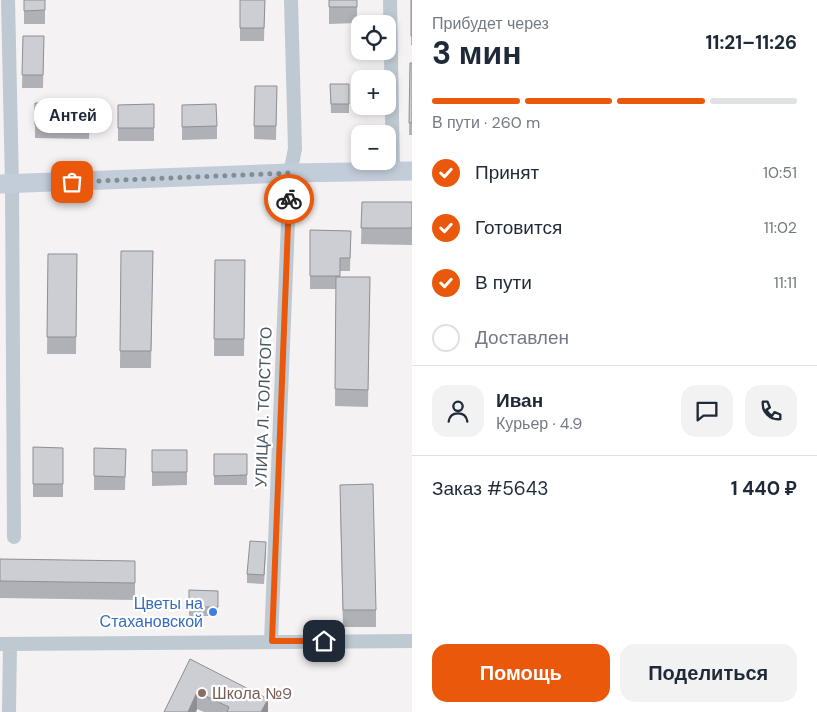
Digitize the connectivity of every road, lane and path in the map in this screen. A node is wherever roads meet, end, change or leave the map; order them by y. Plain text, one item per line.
1 (8, 0) edge
2 (291, 0) edge
3 (390, 0) edge
4 (393, 171) junction
5 (412, 171) edge
6 (290, 173) junction
7 (6, 184) edge
8 (14, 538) dead end
9 (272, 641) junction
10 (412, 641) edge
11 (5, 644) edge
12 (8, 712) edge

1 - 7 street
2 - 6 street, УЛИЦА Л. ТОЛСТОГО
3 - 4 street
4 - 5 street
4 - 6 street
6 - 7 street
6 - 9 street, УЛИЦА Л. ТОЛСТОГО
7 - 8 street
9 - 10 street
9 - 11 street
11 - 12 street

